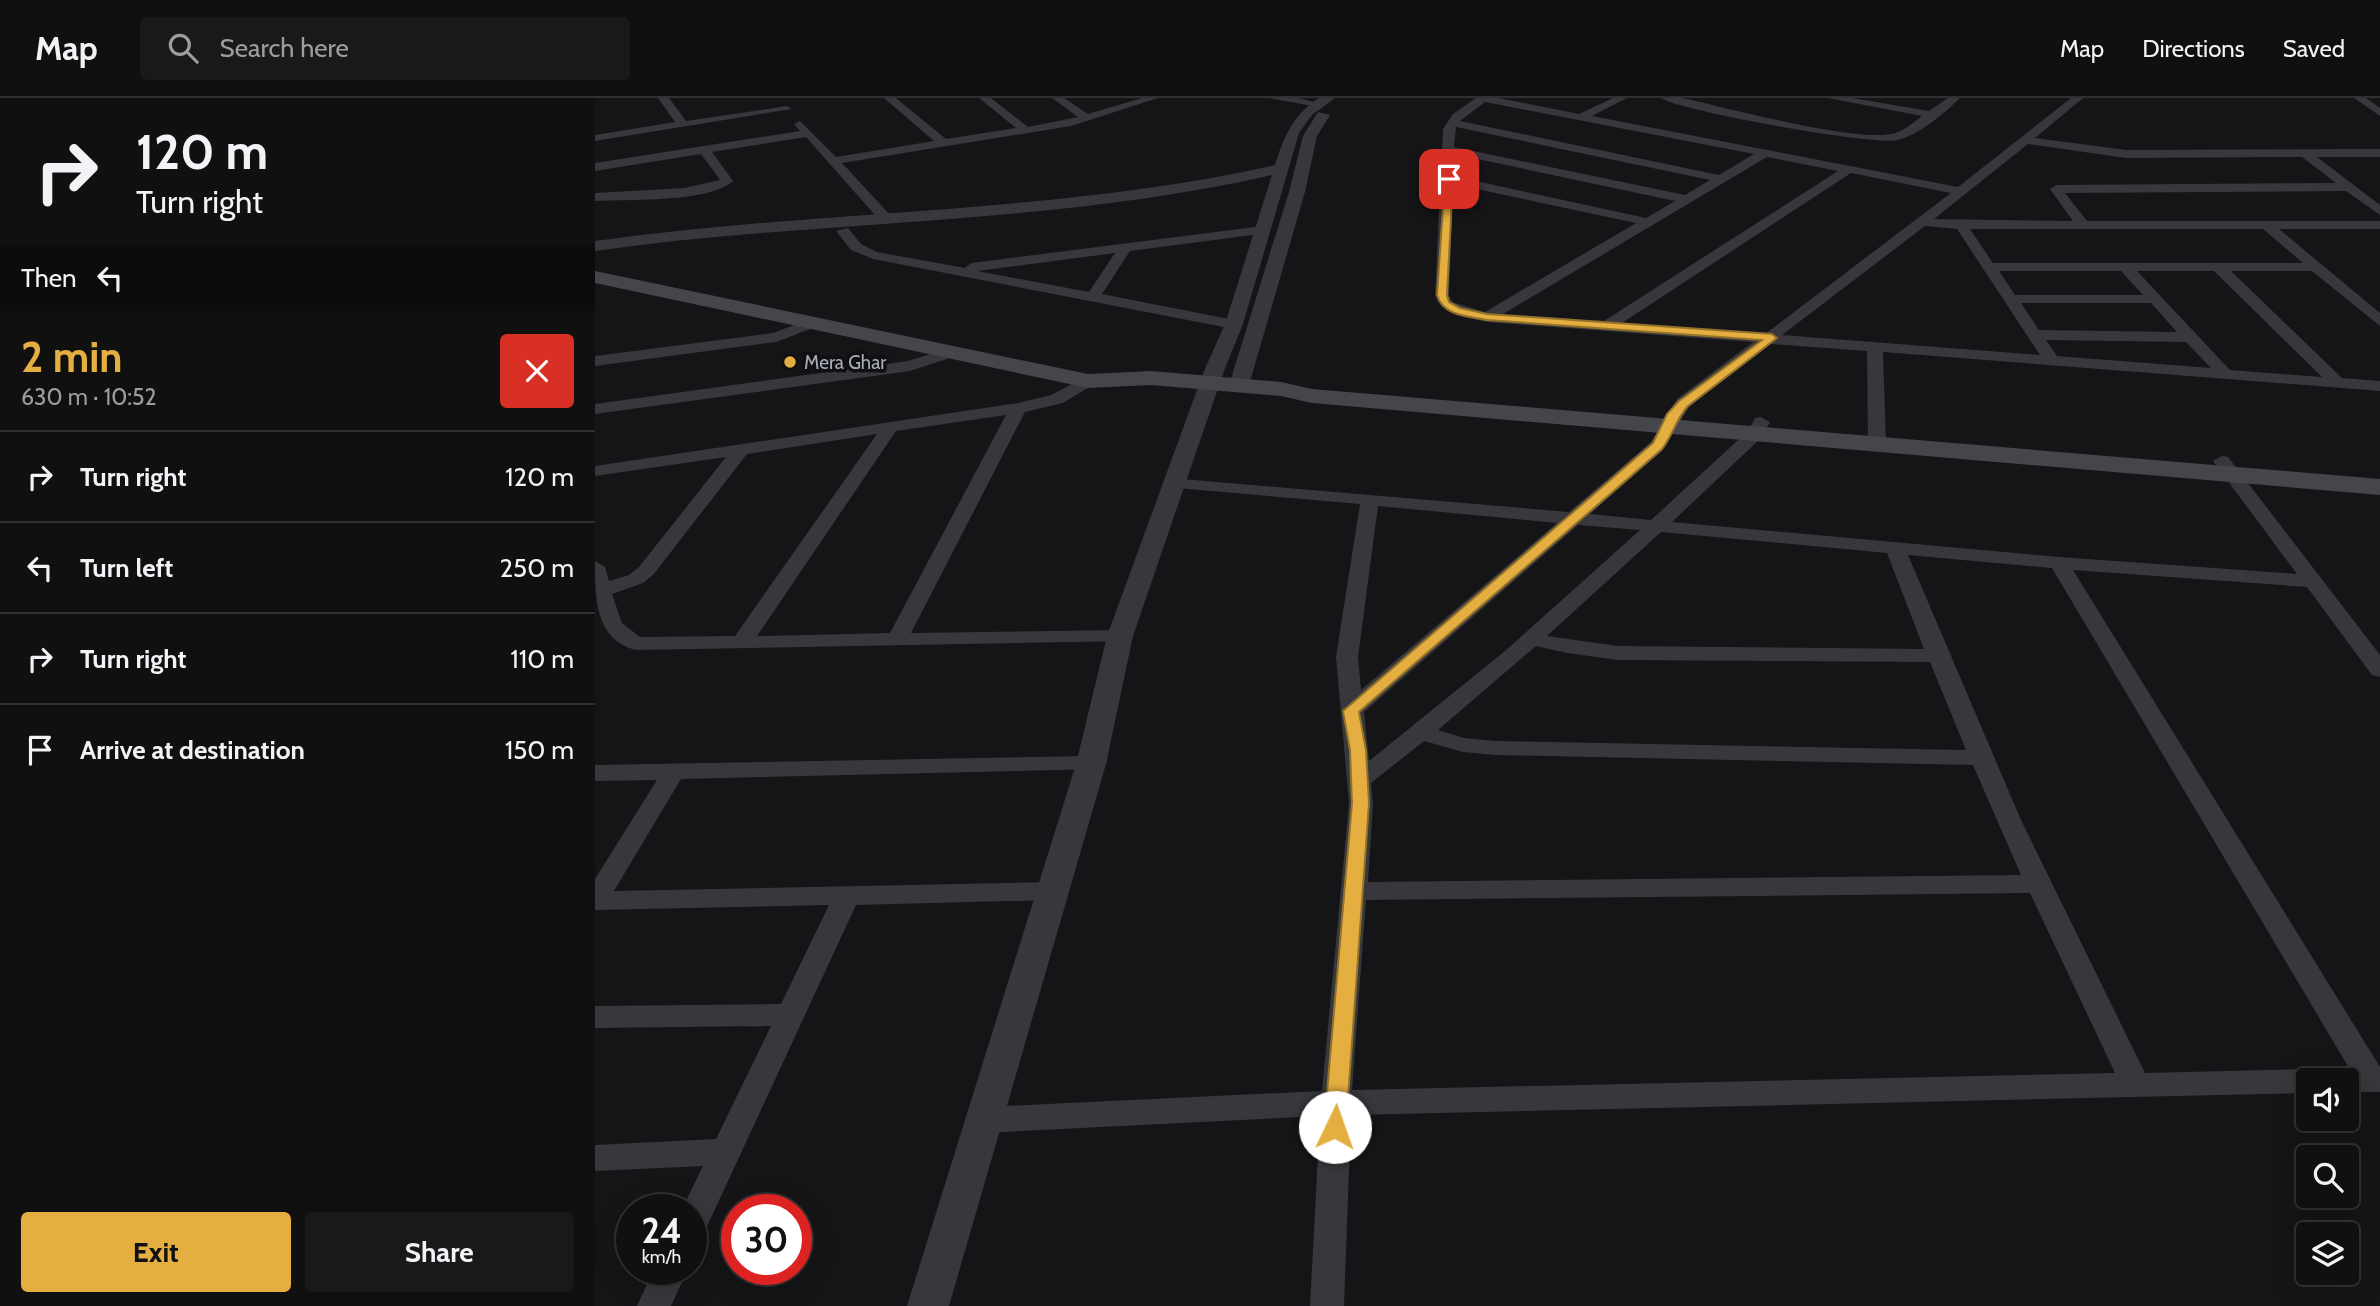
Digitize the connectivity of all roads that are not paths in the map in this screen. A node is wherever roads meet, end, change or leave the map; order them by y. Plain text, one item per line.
1 (663, 98) edge
2 (776, 98) edge
3 (889, 98) edge
4 (984, 98) edge
5 (1057, 98) edge
6 (1153, 98) edge
7 (1273, 98) edge
8 (1345, 98) edge
9 (1482, 98) edge
10 (1622, 98) edge
11 (1666, 98) edge
12 (1833, 98) edge
13 (1955, 98) edge
14 (2078, 98) edge
15 (2359, 98) edge
16 (1323, 101) edge
17 (787, 109) junction
18 (2380, 113) edge
19 (1928, 114) junction
20 (1580, 117) junction
21 (1089, 119) junction
22 (1453, 123) junction
23 (683, 125) junction
24 (1025, 130) junction
25 (809, 133) junction
26 (595, 138) edge
27 (2027, 140) junction
28 (943, 143) junction
29 (1449, 149) junction
30 (704, 150) junction
31 (1765, 153) junction
32 (2380, 153) edge
33 (2306, 154) junction
34 (834, 161) junction
35 (595, 167) edge
36 (1849, 169) junction
37 (1277, 178) junction
38 (1300, 179) junction
39 (1449, 179) junction
40 (1721, 179) junction
41 (2349, 187) junction
42 (1960, 191) junction
43 (595, 197) edge
44 (1686, 199) junction
45 (2380, 211) edge
46 (887, 220) junction
47 (1648, 222) junction
48 (1922, 222) junction
49 (2082, 224) junction
50 (2265, 224) junction
51 (1961, 225) junction
52 (2380, 225) edge
53 (1263, 230) junction
54 (843, 231) junction
55 (604, 246) edge
56 (1126, 246) junction
57 (1989, 267) junction
58 (2125, 267) junction
59 (2218, 267) junction
60 (2317, 268) junction
61 (950, 270) junction
62 (598, 276) edge
63 (1093, 297) junction
64 (2011, 299) junction
65 (2155, 299) junction
66 (1487, 317) junction
67 (2380, 321) edge
68 (813, 323) junction
69 (1234, 324) junction
70 (1607, 326) junction
71 (2035, 335) junction
72 (2191, 337) junction
73 (1772, 338) junction
74 (1875, 345) junction
75 (953, 352) junction
76 (2051, 359) junction
77 (595, 361) edge
78 (2224, 373) junction
79 (1151, 378) junction
80 (1088, 382) junction
81 (2338, 383) junction
82 (1224, 384) junction
83 (2380, 386) edge
84 (1018, 408) junction
85 (595, 409) edge
86 (1671, 420) junction
87 (891, 426) junction
88 (1758, 428) junction
89 (1877, 438) junction
90 (742, 448) junction
91 (2227, 468) junction
92 (595, 471) edge
93 (2380, 474) edge
94 (1177, 482) junction
95 (2380, 487) edge
96 (1370, 499) junction
97 (1575, 517) junction
98 (1658, 525) junction
99 (1895, 548) junction
100 (2059, 563) junction
101 (595, 567) edge
102 (2310, 581) junction
103 (602, 590) junction
104 (1119, 636) junction
105 (1531, 638) junction
106 (897, 640) junction
107 (740, 644) junction
108 (1936, 656) junction
109 (2380, 670) edge
110 (1351, 711) junction
111 (1422, 733) junction
112 (1981, 758) junction
113 (1091, 764) junction
114 (674, 772) junction
115 (595, 773) edge
116 (1360, 780) junction
117 (2036, 884) junction
118 (1052, 891) junction
119 (1355, 891) junction
120 (848, 894) junction
121 (790, 1015) junction
122 (595, 1017) edge
123 (2366, 1080) edge
124 (2296, 1081) edge
125 (2136, 1085) junction
126 (1336, 1103) junction
127 (983, 1120) junction
128 (725, 1152) junction
129 (595, 1158) edge
130 (705, 1194) edge
131 (664, 1285) edge
132 (654, 1306) edge
133 (928, 1306) edge
134 (1328, 1306) edge

1 - 23 street
2 - 17 street
3 - 28 street
4 - 24 street
5 - 21 street
6 - 21 street
7 - 16 street
8 - 38 street
9 - 20 street
9 - 22 street
10 - 20 street
11 - 19 street
12 - 19 street
13 - 19 street
14 - 27 street
15 - 18 street
16 - 37 street
17 - 23 street
17 - 25 street
20 - 31 street
21 - 24 street
22 - 29 street
22 - 40 street
23 - 26 street
24 - 28 street
25 - 30 street
25 - 34 street
27 - 33 street
27 - 42 street
28 - 34 street
29 - 39 street
29 - 44 street
30 - 35 street
30 - 43 street
31 - 36 street
31 - 40 street
32 - 33 street
33 - 41 street
34 - 46 street
36 - 42 street
36 - 70 street
37 - 38 street
37 - 46 street
37 - 53 street
37 - 54 street
38 - 82 street
39 - 47 street
39 - 66 street
40 - 44 street
41 - 45 street
41 - 49 street
42 - 48 street
44 - 47 street
46 - 55 street
47 - 66 street
48 - 51 street
48 - 73 street
49 - 50 street
49 - 51 street
50 - 52 street
50 - 60 street
51 - 57 street
53 - 56 street
53 - 69 street
54 - 55 street
54 - 61 street
56 - 61 street
56 - 63 street
57 - 58 street
57 - 64 street
58 - 59 street
58 - 65 street
59 - 60 street
59 - 81 street
60 - 67 street
61 - 63 street
62 - 68 main road
62 - 79 main road
63 - 69 street
64 - 65 street
64 - 71 street
65 - 72 street
66 - 70 street
68 - 75 main road
68 - 77 street
69 - 82 street
70 - 73 street
71 - 72 street
71 - 76 street
72 - 78 street
73 - 74 street
73 - 86 street
74 - 76 street
74 - 89 street
75 - 80 main road
75 - 85 street
76 - 78 street
78 - 81 street
79 - 80 main road
79 - 82 main road
80 - 84 street
81 - 83 street
82 - 86 main road
82 - 94 street
84 - 87 street
84 - 106 street
86 - 88 main road
86 - 97 street
87 - 90 street
87 - 107 street
88 - 89 main road
88 - 98 street
89 - 91 main road
90 - 92 street
90 - 103 street
91 - 93 main road
91 - 95 main road
91 - 102 street
94 - 96 street
94 - 104 street
96 - 97 street
96 - 110 street
97 - 98 street
97 - 110 street
98 - 99 street
98 - 105 street
99 - 100 street
99 - 108 street
100 - 102 street
100 - 123 street
101 - 103 street
102 - 109 street
103 - 107 street
104 - 106 street
104 - 113 street
105 - 108 street
105 - 111 street
106 - 107 street
108 - 112 street
110 - 116 street
111 - 112 street
111 - 116 street
112 - 117 street
113 - 114 street
113 - 118 street
114 - 115 street
114 - 120 street
116 - 119 street
117 - 119 street
117 - 125 street
118 - 120 street
118 - 127 street
119 - 126 street
120 - 121 street
121 - 122 street
121 - 128 street
124 - 125 street
125 - 126 street
126 - 127 street
126 - 134 street
127 - 133 street
128 - 129 street
128 - 130 street
131 - 132 street

